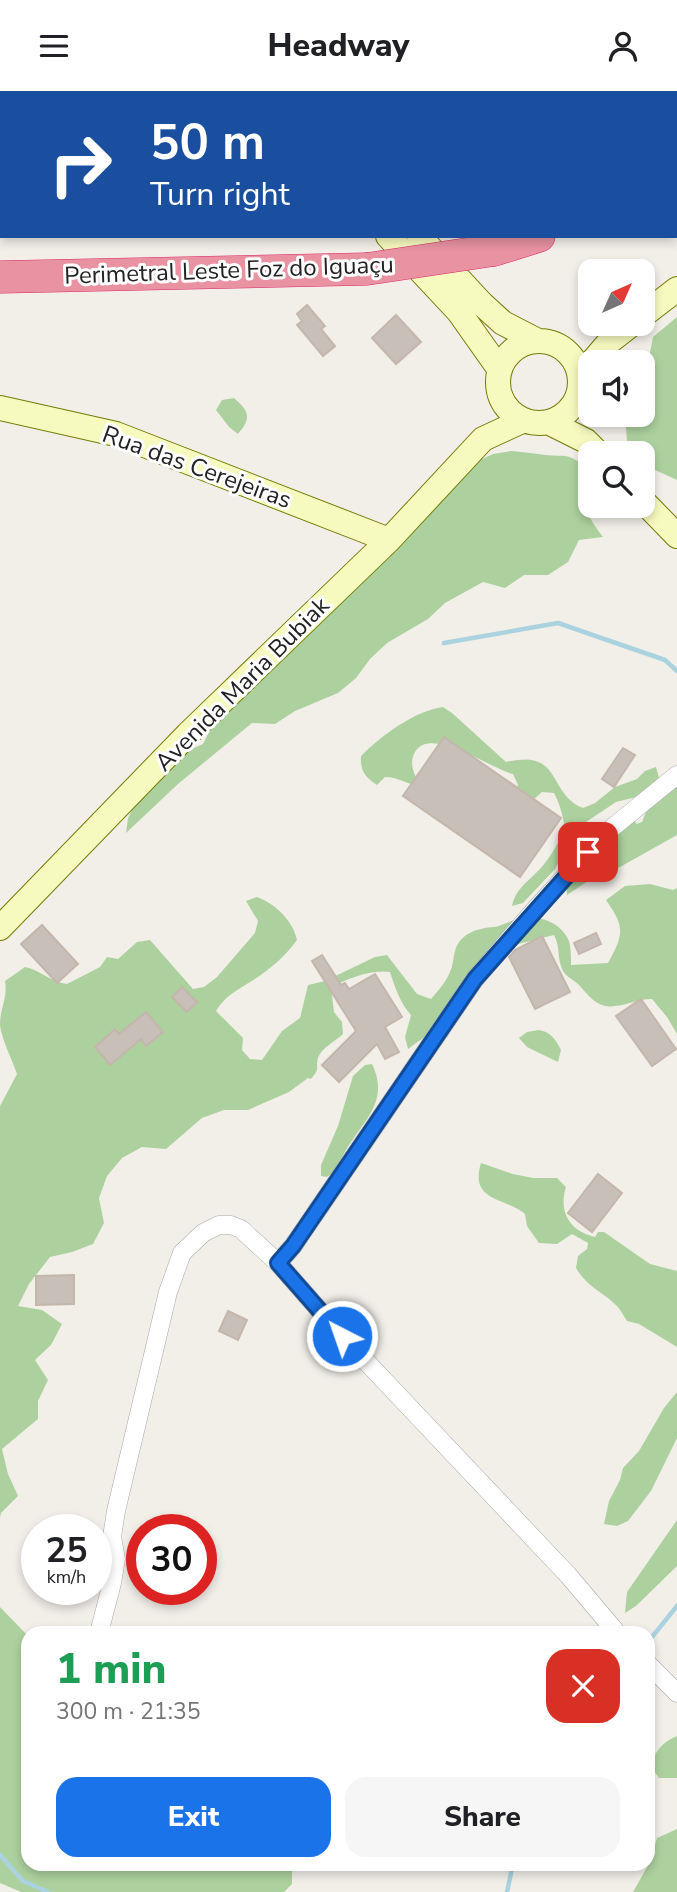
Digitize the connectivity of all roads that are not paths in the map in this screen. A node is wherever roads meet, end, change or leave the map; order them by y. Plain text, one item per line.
1 (356, 91) edge
2 (367, 91) edge
3 (390, 238) edge
4 (421, 238) edge
5 (533, 238) edge
6 (0, 277) edge
7 (677, 289) edge
8 (655, 306) edge
9 (616, 336) edge
10 (610, 341) junction
11 (548, 343) junction
12 (604, 350) edge
13 (578, 367) edge
14 (500, 382) junction
15 (578, 392) edge
16 (0, 408) edge
17 (536, 421) junction
18 (483, 439) junction
19 (579, 441) edge
20 (655, 513) edge
21 (677, 536) edge
22 (389, 540) junction
23 (677, 775) edge
24 (0, 928) edge
25 (278, 1263) junction
26 (101, 1626) edge
27 (611, 1626) edge
28 (655, 1671) edge
29 (677, 1693) edge

1 - 2 street
3 - 14 street
4 - 11 street
5 - 6 highway, Perimetral Leste Foz do Iguaçu, bridge
7 - 8 street
9 - 10 street
10 - 11 street
10 - 12 street
11 - 13 street
11 - 14 street
14 - 17 street
14 - 18 street, Avenida Maria Bubiak
15 - 17 street
16 - 22 street, Rua das Cerejeiras
17 - 18 street, Avenida Maria Bubiak
17 - 19 street
18 - 22 street, Avenida Maria Bubiak
20 - 21 street
22 - 24 street, Avenida Maria Bubiak
23 - 25 street
25 - 26 street
25 - 27 street
28 - 29 street

